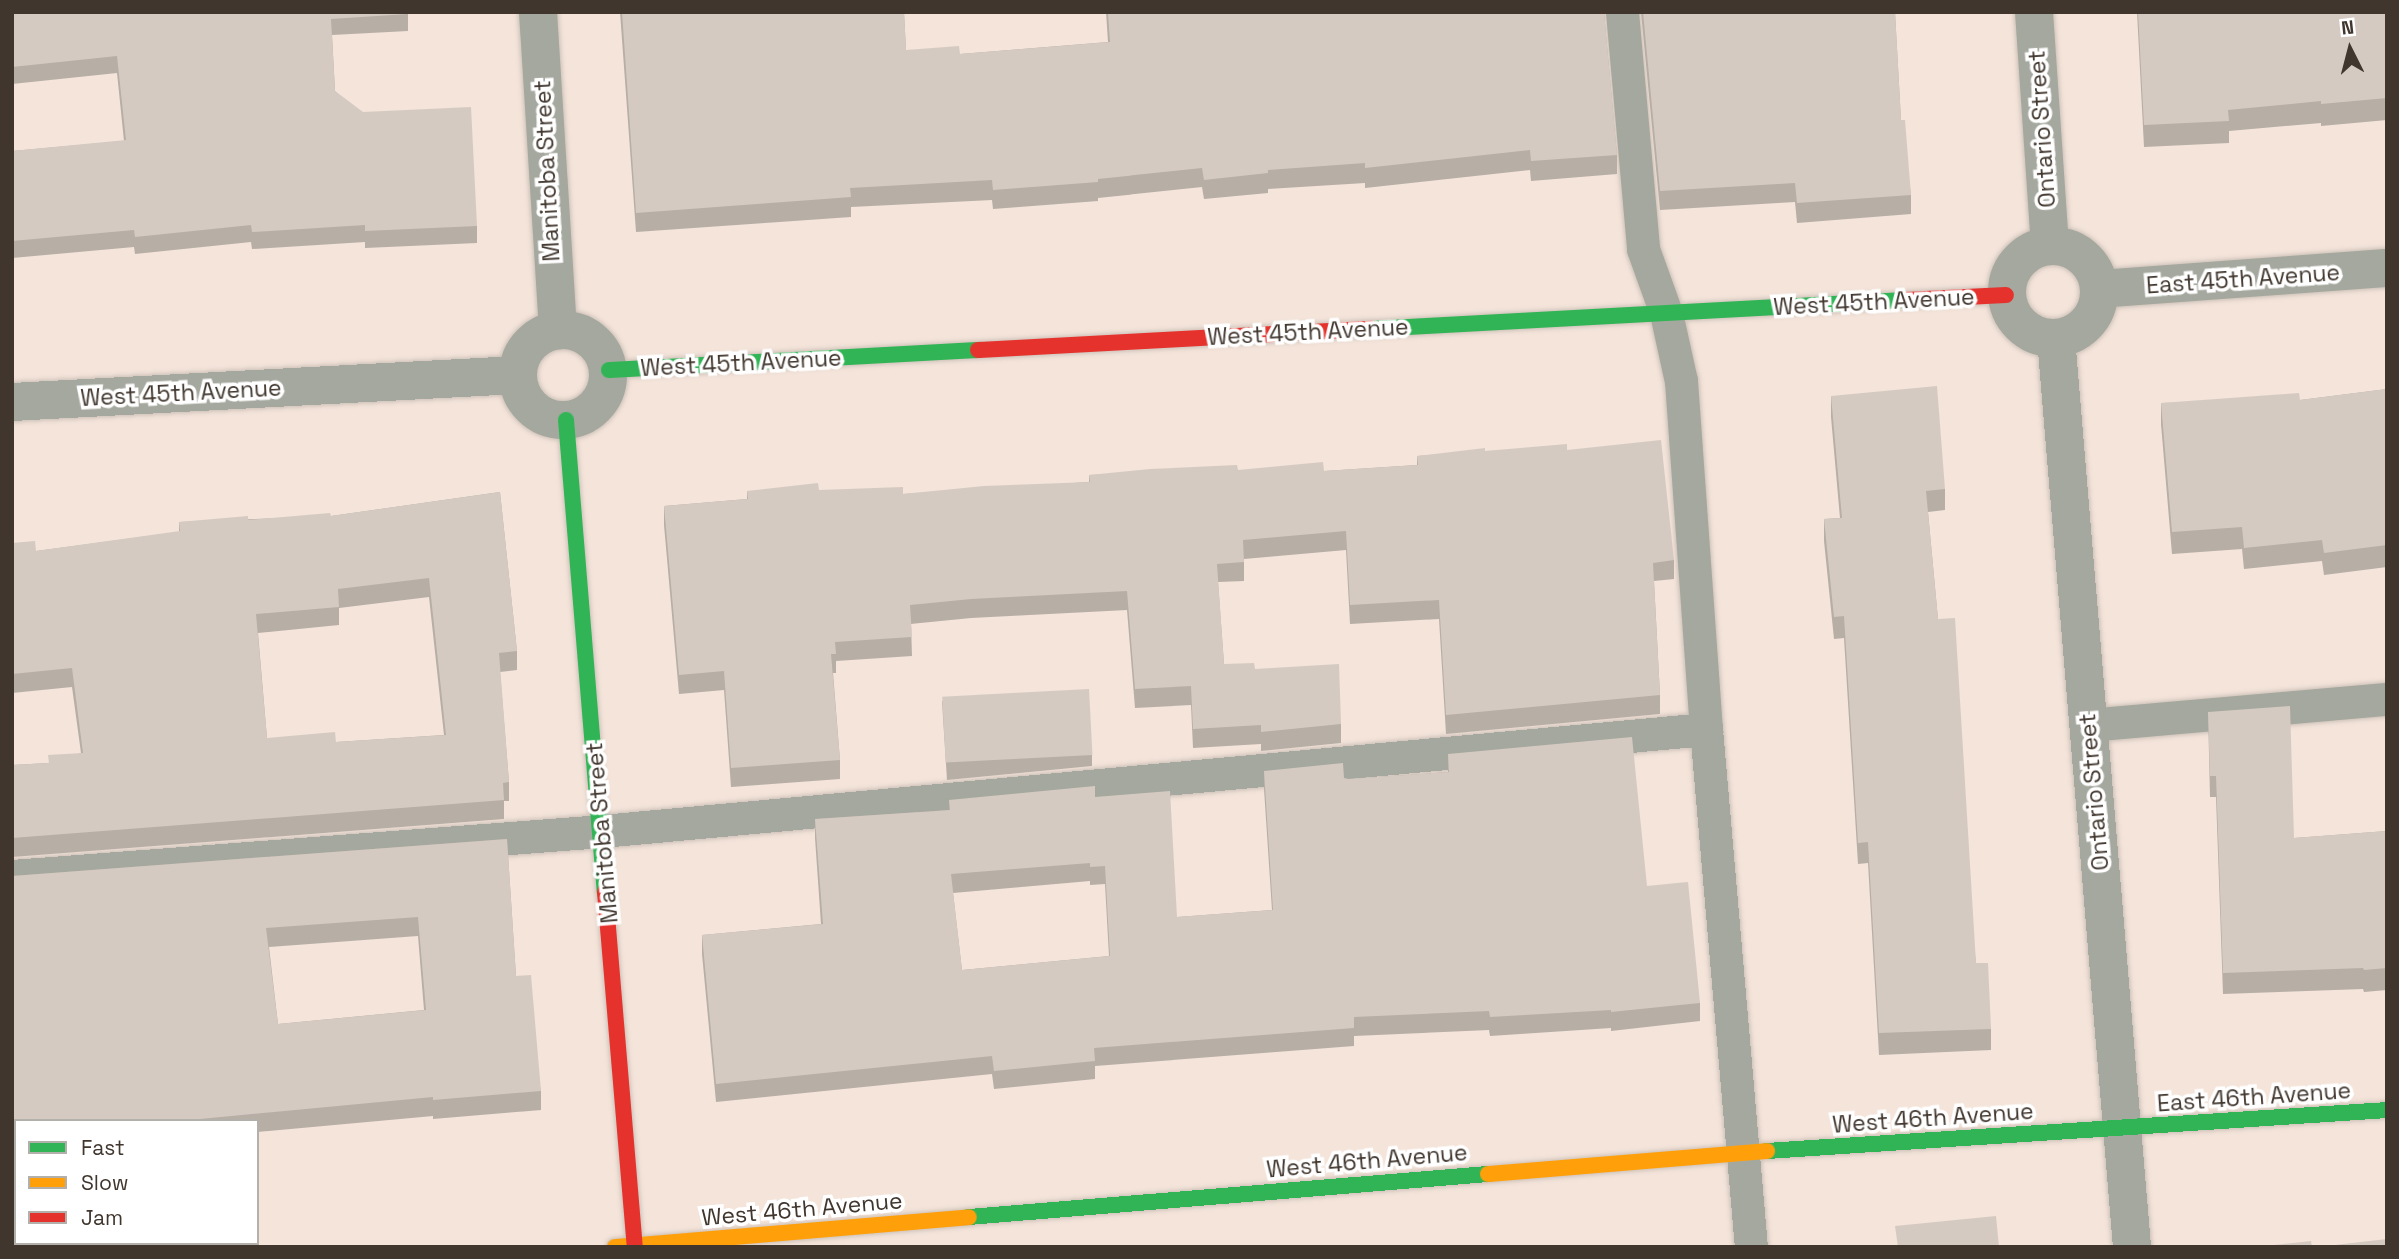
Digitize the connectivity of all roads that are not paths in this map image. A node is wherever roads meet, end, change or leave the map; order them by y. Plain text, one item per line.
1 (538, 12) edge
2 (1622, 12) edge
3 (2034, 12) edge
4 (2050, 245) junction
5 (2387, 268) edge
6 (2099, 289) junction
7 (2006, 295) junction
8 (1666, 313) junction
9 (558, 330) junction
10 (2056, 338) junction
11 (609, 370) junction
12 (517, 375) junction
13 (12, 402) edge
14 (566, 420) junction
15 (2387, 699) edge
16 (2087, 724) junction
17 (1706, 729) junction
18 (603, 831) junction
19 (12, 876) edge
20 (2387, 1110) edge
21 (2124, 1129) junction
22 (1742, 1153) junction
23 (635, 1246) edge
24 (615, 1247) edge
25 (1751, 1247) edge
26 (2132, 1247) edge

1 - 9 street, Manitoba Street
2 - 8 lane
3 - 4 street, Ontario Street
4 - 6 street
4 - 7 street
5 - 6 street, East 45th Avenue
6 - 10 street
7 - 8 street, West 45th Avenue
7 - 10 street
8 - 11 street, West 45th Avenue
8 - 17 lane
9 - 11 street
9 - 12 street
10 - 16 street, Ontario Street
11 - 14 street
12 - 13 street, West 45th Avenue
12 - 14 street
14 - 18 street, Manitoba Street
15 - 16 lane
16 - 21 street, Ontario Street
17 - 18 lane
17 - 22 lane
18 - 19 lane
18 - 23 street, Manitoba Street
20 - 21 street, East 46th Avenue
21 - 22 street, West 46th Avenue
21 - 26 street, Ontario Street
22 - 23 street, West 46th Avenue
22 - 25 lane
23 - 24 street, West 46th Avenue

